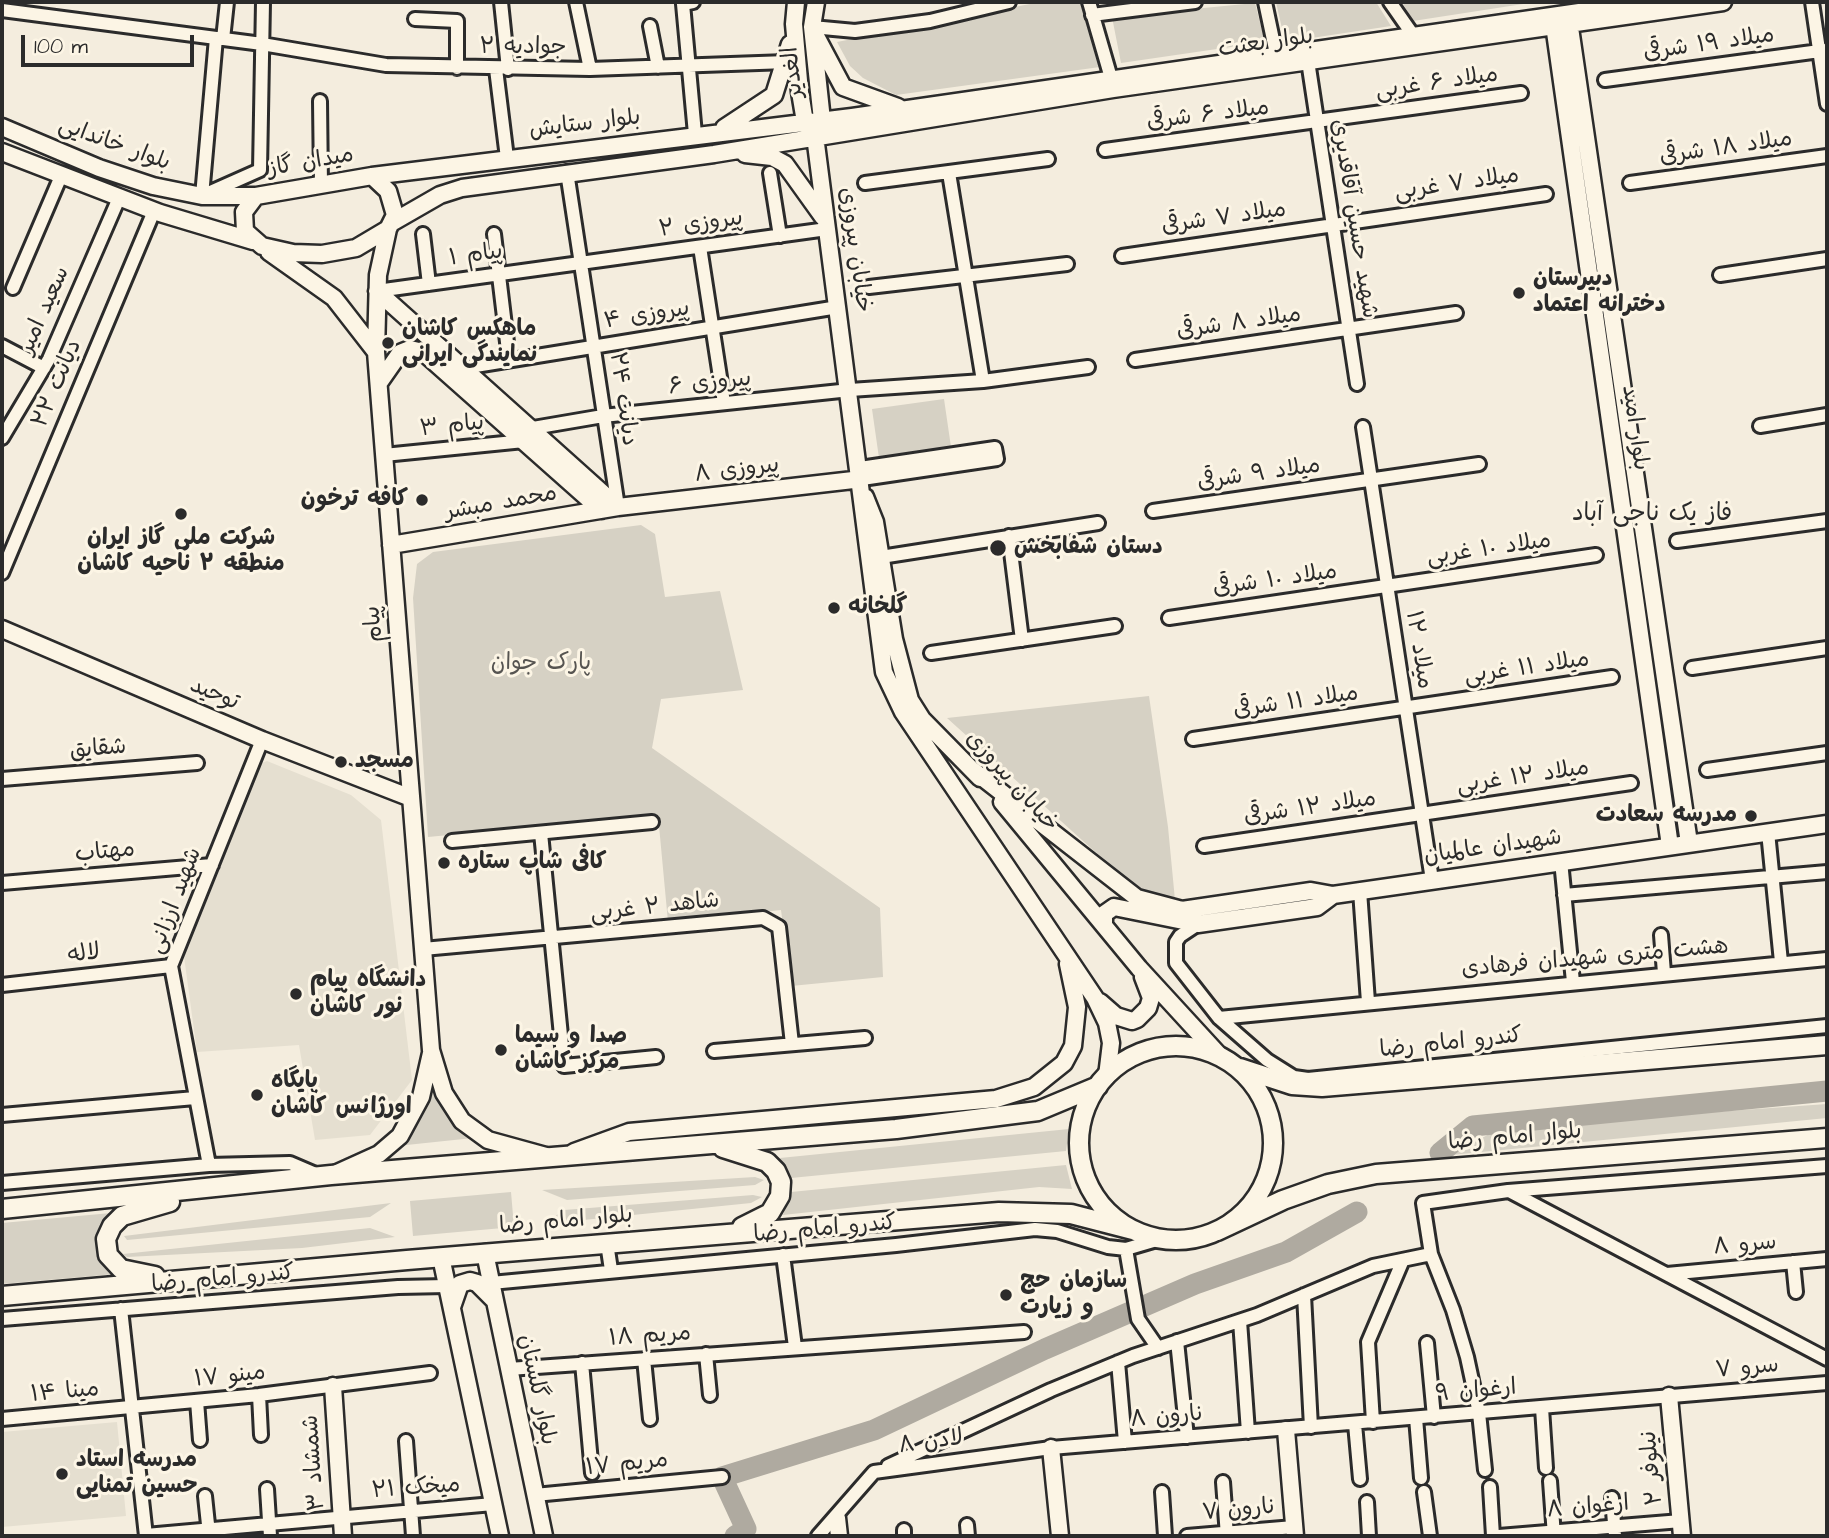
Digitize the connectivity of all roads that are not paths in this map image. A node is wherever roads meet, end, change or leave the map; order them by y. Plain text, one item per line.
1 (227, 2) edge
2 (263, 2) edge
3 (500, 2) edge
4 (576, 2) edge
5 (796, 2) edge
6 (816, 2) edge
7 (1195, 2) edge
8 (1265, 2) edge
9 (1390, 2) edge
10 (1648, 2) edge
11 (1723, 2) edge
12 (1812, 2) edge
13 (688, 3) edge
14 (1003, 3) edge
15 (1091, 8) edge
16 (2, 10) edge
17 (415, 19) dead end
18 (1561, 21) junction
19 (794, 24) junction
20 (650, 26) dead end
21 (812, 27) junction
22 (1413, 35) junction
23 (220, 39) junction
24 (262, 44) junction
25 (1823, 51) edge
26 (1276, 54) junction
27 (1308, 61) junction
28 (787, 62) junction
29 (688, 66) junction
30 (657, 67) junction
31 (457, 68) junction
32 (502, 69) junction
33 (590, 69) junction
34 (1111, 78) junction
35 (1605, 80) dead end
36 (1521, 93) dead end
37 (320, 101) dead end
38 (1827, 104) edge
39 (904, 108) junction
40 (822, 120) junction
41 (805, 122) junction
42 (1318, 123) junction
43 (2, 127) edge
44 (720, 131) junction
45 (695, 134) junction
46 (815, 136) junction
47 (617, 144) junction
48 (1105, 150) dead end
49 (714, 154) junction
50 (3, 155) edge
51 (1827, 156) edge
52 (508, 158) junction
53 (1048, 159) dead end
54 (621, 165) junction
55 (567, 172) junction
56 (770, 173) dead end
57 (949, 173) junction
58 (61, 176) junction
59 (372, 176) junction
60 (865, 183) dead end
61 (1630, 183) dead end
62 (321, 185) junction
63 (1546, 194) dead end
64 (202, 196) junction
65 (256, 196) junction
66 (119, 198) junction
67 (154, 211) junction
68 (390, 225) junction
69 (826, 225) junction
70 (1333, 225) junction
71 (423, 234) dead end
72 (494, 234) dead end
73 (780, 236) junction
74 (257, 244) junction
75 (700, 247) junction
76 (1122, 256) dead end
77 (1827, 259) edge
78 (581, 263) junction
79 (1067, 264) dead end
80 (499, 274) junction
81 (965, 275) junction
82 (1720, 275) dead end
83 (429, 284) junction
84 (869, 287) dead end
85 (13, 288) dead end
86 (377, 291) junction
87 (838, 307) junction
88 (1456, 313) dead end
89 (713, 327) junction
90 (1349, 329) junction
91 (2, 346) edge
92 (594, 346) junction
93 (376, 352) junction
94 (509, 359) junction
95 (1135, 360) dead end
96 (1088, 367) dead end
97 (44, 368) junction
98 (463, 368) junction
99 (983, 381) junction
100 (379, 383) junction
101 (1357, 384) dead end
102 (850, 390) junction
103 (1615, 400) junction
104 (724, 403) junction
105 (498, 409) junction
106 (603, 415) junction
107 (1827, 415) edge
108 (7, 420) edge
109 (1760, 426) dead end
110 (1363, 427) dead end
111 (529, 435) junction
112 (2, 438) edge
113 (996, 454) dead end
114 (384, 455) junction
115 (1479, 464) dead end
116 (1371, 479) junction
117 (862, 481) junction
118 (618, 507) junction
119 (601, 510) junction
120 (1153, 511) dead end
121 (1827, 521) edge
122 (1098, 523) dead end
123 (1009, 536) junction
124 (1677, 541) dead end
125 (391, 545) junction
126 (1596, 555) dead end
127 (881, 557) junction
128 (2, 573) edge
129 (1387, 586) junction
130 (1169, 618) dead end
131 (1115, 626) dead end
132 (2, 629) edge
133 (1022, 640) junction
134 (1827, 648) edge
135 (931, 653) dead end
136 (1692, 668) dead end
137 (1612, 677) dead end
138 (1406, 708) junction
139 (1193, 739) dead end
140 (262, 740) junction
141 (1827, 753) edge
142 (197, 763) dead end
143 (1707, 770) dead end
144 (974, 771) junction
145 (2, 779) edge
146 (1631, 783) dead end
147 (411, 798) junction
148 (1422, 814) junction
149 (652, 822) dead end
150 (1827, 824) edge
151 (1768, 832) junction
152 (541, 834) junction
153 (452, 841) dead end
154 (1689, 843) junction
155 (1204, 846) dead end
156 (1670, 846) junction
157 (1561, 861) junction
158 (212, 865) junction
159 (1827, 872) edge
160 (1772, 877) junction
161 (1432, 880) junction
162 (2, 884) edge
163 (1360, 891) junction
164 (1333, 895) junction
165 (1564, 895) junction
166 (1104, 923) junction
167 (1198, 924) junction
168 (1661, 935) dead end
169 (552, 939) junction
170 (423, 949) junction
171 (1066, 955) junction
172 (1827, 959) edge
173 (1781, 962) junction
174 (172, 966) junction
175 (1139, 968) junction
176 (1664, 973) junction
177 (1573, 982) junction
178 (2, 985) edge
179 (1095, 998) junction
180 (1368, 1002) junction
181 (1219, 1018) junction
182 (1827, 1026) edge
183 (865, 1038) dead end
184 (792, 1044) junction
185 (1827, 1045) edge
186 (431, 1050) junction
187 (714, 1051) dead end
188 (656, 1057) dead end
189 (1224, 1059) junction
190 (1539, 1062) junction
191 (1102, 1081) junction
192 (195, 1098) junction
193 (934, 1106) junction
194 (2, 1115) edge
195 (896, 1129) junction
196 (1827, 1138) edge
197 (712, 1144) junction
198 (556, 1156) junction
199 (209, 1165) junction
200 (1827, 1166) edge
201 (326, 1176) junction
202 (2, 1184) edge
203 (256, 1184) junction
204 (1508, 1191) junction
205 (2, 1209) edge
206 (891, 1220) junction
207 (1133, 1230) junction
208 (1217, 1231) junction
209 (726, 1233) junction
210 (1160, 1239) junction
211 (607, 1243) junction
212 (896, 1245) junction
213 (1126, 1249) junction
214 (485, 1253) junction
215 (1431, 1254) junction
216 (783, 1255) junction
217 (441, 1257) junction
218 (1827, 1259) edge
219 (1403, 1260) junction
220 (1793, 1262) junction
221 (315, 1269) junction
222 (611, 1270) junction
223 (1667, 1274) junction
224 (211, 1279) junction
225 (491, 1283) junction
226 (447, 1286) junction
227 (1796, 1292) dead end
228 (320, 1293) junction
229 (2, 1296) edge
230 (1304, 1296) junction
231 (494, 1301) junction
232 (452, 1308) junction
233 (121, 1309) junction
234 (2, 1319) edge
235 (1240, 1321) junction
236 (1024, 1332) dead end
237 (1177, 1341) junction
238 (1427, 1343) dead end
239 (795, 1347) junction
240 (1158, 1348) junction
241 (706, 1354) junction
242 (645, 1359) junction
243 (1827, 1359) edge
244 (1118, 1362) junction
245 (582, 1363) junction
246 (509, 1369) junction
247 (430, 1373) dead end
248 (1827, 1383) edge
249 (333, 1386) junction
250 (259, 1395) junction
251 (710, 1395) dead end
252 (1670, 1396) junction
253 (197, 1401) junction
254 (131, 1408) junction
255 (1542, 1408) junction
256 (1479, 1413) junction
257 (1434, 1417) junction
258 (1416, 1418) junction
259 (2, 1419) edge
260 (650, 1419) dead end
261 (1373, 1422) junction
262 (1355, 1424) junction
263 (1311, 1427) junction
264 (1286, 1430) junction
265 (1248, 1433) junction
266 (261, 1435) dead end
267 (1187, 1437) junction
268 (200, 1440) dead end
269 (405, 1441) dead end
270 (1125, 1442) junction
271 (1052, 1448) junction
272 (1546, 1468) dead end
273 (1485, 1470) dead end
274 (874, 1472) junction
275 (592, 1473) dead end
276 (722, 1477) dead end
277 (1421, 1478) dead end
278 (1360, 1479) dead end
279 (1550, 1481) dead end
280 (1223, 1482) dead end
281 (1490, 1488) dead end
282 (267, 1489) dead end
283 (1161, 1492) dead end
284 (1424, 1492) dead end
285 (535, 1495) junction
286 (205, 1496) dead end
287 (1612, 1498) dead end
288 (1367, 1502) dead end
289 (493, 1504) junction
290 (410, 1510) junction
291 (341, 1516) junction
292 (837, 1518) junction
293 (269, 1522) junction
294 (1682, 1529) edge
295 (1615, 1531) edge
296 (1295, 1532) edge
297 (209, 1533) edge
298 (1227, 1534) edge
299 (1553, 1534) edge
300 (146, 1536) edge
301 (270, 1536) edge
302 (344, 1536) edge
303 (413, 1536) edge
304 (500, 1536) edge
305 (544, 1536) edge
306 (818, 1536) edge
307 (839, 1536) edge
308 (1060, 1536) edge
309 (1166, 1536) edge
310 (1187, 1536) edge
311 (1369, 1536) edge
312 (1430, 1536) edge
313 (1493, 1536) edge
314 (1499, 1536) edge

1 - 23 street
2 - 24 street
3 - 32 street
4 - 33 street
5 - 19 main road, الغدیر
6 - 21 main road, الغدیر
7 - 15 street
8 - 26 street
9 - 22 street
10 - 18 main road, بلوار بعثت
11 - 18 main road, بلوار بعثت
12 - 25 street
13 - 29 street
14 - 21 street
15 - 34 street
16 - 23 street, جوادیه ۲
17 - 31 street
18 - 22 main road, بلوار بعثت
18 - 27 main road, بلوار بعثت
18 - 103 main road, بلوار امید
19 - 28 main road
19 - 41 main road, الغدیر
20 - 30 street
21 - 39 main road
21 - 40 main road, الغدیر
22 - 26 main road, بلوار بعثت
23 - 24 street, جوادیه ۲
23 - 64 street
24 - 31 street, جوادیه ۲
24 - 64 street
25 - 35 street, میلاد ۱۹ شرقی
25 - 38 street
26 - 34 main road, بلوار بعثت
27 - 42 street, شهید حسین آقاقدیری
27 - 46 main road, بلوار بعثت
28 - 29 street, جوادیه ۲
28 - 44 main road
29 - 30 street, جوادیه ۲
29 - 45 street
30 - 33 street, جوادیه ۲
31 - 32 street, جوادیه ۲
32 - 33 street, جوادیه ۲
32 - 52 street
34 - 39 main road, بلوار بعثت
36 - 42 street, میلاد ۶ غربی
37 - 62 street
39 - 40 main road, بلوار بعثت
40 - 41 main road, بلوار بعثت
40 - 46 main road, الغدیر
41 - 44 main road, بلوار ستایش
41 - 46 main road
42 - 48 street, میلاد ۶ شرقی
42 - 70 street, شهید حسین آقاقدیری
43 - 64 main road, بلوار خاندایی
44 - 45 main road, بلوار ستایش
45 - 47 main road, بلوار ستایش
46 - 49 main road, بلوار ستایش
46 - 69 main road, خیابان پیروزی
47 - 52 main road, بلوار ستایش
47 - 54 main road
49 - 54 main road, بلوار ستایش
49 - 69 main road
50 - 58 main road, بلوار خاندایی
51 - 61 street, میلاد ۱۸ شرقی
52 - 59 main road, بلوار ستایش
53 - 57 street
54 - 55 main road, بلوار ستایش
55 - 68 main road, بلوار ستایش
55 - 78 street, دیانت ۲۴
56 - 73 street
57 - 60 street
57 - 81 street
58 - 66 main road, بلوار خاندایی
58 - 85 street
59 - 62 main road, میدان گاز
59 - 68 main road, میدان گاز
62 - 65 main road, میدان گاز
63 - 70 street, میلاد ۷ غربی
64 - 65 main road, بلوار خاندایی
65 - 74 main road, میدان گاز
66 - 67 main road, بلوار خاندایی
66 - 97 street, سعید امیر
67 - 74 main road, بلوار خاندایی
67 - 128 street, دیانت ۲۲
68 - 74 main road
68 - 86 main road, پیام
69 - 73 street, پیروزی ۲
69 - 87 main road, خیابان پیروزی
70 - 76 street, میلاد ۷ شرقی
70 - 90 street, شهید حسین آقاقدیری
71 - 83 street
72 - 80 street
73 - 75 street, پیروزی ۲
74 - 93 main road
75 - 78 street, پیروزی ۲
75 - 89 street
77 - 82 street
78 - 80 street, پیام ۱
78 - 92 street, دیانت ۲۴
79 - 81 street
80 - 83 street, پیام ۱
80 - 94 street
81 - 84 street
81 - 99 street
83 - 86 street, پیام ۱
86 - 93 main road, پیام
86 - 98 main road
87 - 89 street, پیروزی ۴
87 - 102 main road, خیابان پیروزی
88 - 90 street, میلاد ۸ شرقی
89 - 92 street, پیروزی ۴
89 - 104 street
90 - 95 street, میلاد ۸ شرقی
90 - 101 street, شهید حسین آقاقدیری
91 - 97 street
92 - 94 street, پیروزی ۴
92 - 106 street, دیانت ۲۴
93 - 100 main road, پیام
94 - 98 street, پیروزی ۴
96 - 99 street, پیروزی ۶
97 - 108 street, سعید امیر
98 - 105 main road
99 - 102 street, پیروزی ۶
100 - 105 main road
100 - 114 main road, پیام
102 - 104 street, پیروزی ۶
102 - 117 main road, خیابان پیروزی
103 - 154 main road, بلوار امید
103 - 156 main road, بلوار امید
104 - 106 street, پیروزی ۶
105 - 111 main road
106 - 111 street, پیروزی ۶
106 - 118 street, دیانت ۲۴
107 - 109 street
108 - 112 street, سعید امیر
110 - 116 street, میلاد ۱۲
111 - 114 street, پیام ۳
111 - 118 main road
111 - 119 main road
113 - 117 street
114 - 125 main road, پیام
115 - 116 street, میلاد ۹ شرقی
116 - 120 street, میلاد ۹ شرقی
116 - 129 street, میلاد ۱۲
117 - 118 main road, پیروزی ۸
117 - 127 main road, خیابان پیروزی
117 - 171 main road, خیابان پیروزی
118 - 119 main road, محمد مبشر
119 - 125 main road, محمد مبشر
121 - 124 street
122 - 123 street
123 - 127 street
123 - 133 street
125 - 147 main road, پیام
126 - 129 street, میلاد ۱۰ غربی
127 - 144 main road, خیابان پیروزی
129 - 130 street, میلاد ۱۰ شرقی
129 - 138 street, میلاد ۱۲
131 - 133 street
132 - 140 main road, توحید
133 - 135 street
134 - 136 street
137 - 138 street, میلاد ۱۱ غربی
138 - 139 street, میلاد ۱۱ شرقی
138 - 148 street, میلاد ۱۲
140 - 147 main road, توحید
140 - 158 street, شهید ارزانی
141 - 143 street
142 - 145 street, شقایق
144 - 164 main road
144 - 166 main road, خیابان پیروزی
146 - 148 street, میلاد ۱۲ غربی
147 - 170 main road, پیام
148 - 155 street, میلاد ۱۲ شرقی
148 - 161 street, میلاد ۱۲
149 - 152 street
150 - 151 main road, شهیدان عالمیان
151 - 154 main road, شهیدان عالمیان
151 - 160 street
152 - 153 street
152 - 169 street
154 - 156 main road, شهیدان عالمیان
156 - 157 main road, شهیدان عالمیان
157 - 161 main road, شهیدان عالمیان
157 - 165 street
158 - 162 street, مهتاب
158 - 174 street, شهید ارزانی
159 - 160 street
160 - 165 street
160 - 173 street
161 - 163 main road, شهیدان عالمیان
163 - 164 main road, شهیدان عالمیان
163 - 180 street
164 - 167 main road
165 - 177 street
166 - 167 main road
166 - 175 main road, خیابان پیروزی
167 - 181 street, کندرو امام رضا
168 - 176 street
169 - 170 street, شاهد ۲ غربی
169 - 184 street, شاهد ۲ غربی
169 - 188 street
170 - 186 main road, پیام
171 - 179 main road, خیابان پیروزی
171 - 193 main road
172 - 173 street, هشت متری شهیدان فرهادی
173 - 176 street, هشت متری شهیدان فرهادی
174 - 178 street, لاله
174 - 192 street, شهید ارزانی
175 - 179 main road
175 - 189 main road, خیابان پیروزی
176 - 177 street, هشت متری شهیدان فرهادی
177 - 180 street, هشت متری شهیدان فرهادی
179 - 191 main road, خیابان پیروزی
180 - 181 street, هشت متری شهیدان فرهادی
181 - 190 street, کندرو امام رضا
182 - 190 street, کندرو امام رضا
183 - 184 street
184 - 187 street
185 - 190 main road
186 - 198 main road
186 - 201 main road
189 - 190 main road
189 - 191 main road
189 - 208 main road
191 - 195 main road
191 - 207 main road
192 - 194 street
192 - 199 street, شهید ارزانی
193 - 195 main road
193 - 198 main road
195 - 197 main road
196 - 208 main road, بلوار امام رضا
197 - 198 main road
197 - 209 main road
198 - 201 main road
199 - 201 street
199 - 202 street
200 - 204 street
201 - 203 main road
203 - 205 main road
203 - 224 main road
204 - 215 street
204 - 223 street
206 - 207 main road, بلوار امام رضا
206 - 209 main road, بلوار امام رضا
206 - 212 street
207 - 210 main road
208 - 210 main road
209 - 211 main road, بلوار امام رضا
210 - 213 street, کندرو امام رضا
211 - 214 main road, بلوار امام رضا
211 - 222 street
212 - 213 street, کندرو امام رضا
212 - 216 street, کندرو امام رضا
213 - 240 street
214 - 217 main road, بلوار امام رضا
214 - 225 main road, بلوار گلستان
215 - 219 street
215 - 256 street
216 - 222 street, کندرو امام رضا
216 - 239 street
217 - 221 main road, بلوار امام رضا
217 - 226 main road
218 - 220 street, سرو ۸
219 - 230 street
219 - 261 street
220 - 223 street, سرو ۸
220 - 227 street
221 - 224 main road, بلوار امام رضا
221 - 228 street
222 - 225 street, کندرو امام رضا
223 - 243 street
224 - 229 main road, بلوار امام رضا
225 - 231 main road, بلوار گلستان
226 - 228 street, کندرو امام رضا
226 - 232 main road
228 - 233 street, کندرو امام رضا
230 - 235 street
230 - 263 street
231 - 232 main road
231 - 246 main road, بلوار گلستان
232 - 289 main road
233 - 234 street, کندرو امام رضا
233 - 254 street
235 - 237 street
235 - 265 street
236 - 239 street, مریم ۱۸
237 - 240 street
237 - 267 street
238 - 257 street
239 - 241 street, مریم ۱۸
240 - 244 street
241 - 242 street, مریم ۱۸
241 - 251 street
242 - 245 street, مریم ۱۸
242 - 260 street
244 - 270 street
244 - 274 street
245 - 246 street, مریم ۱۸
245 - 275 street
246 - 285 main road, بلوار گلستان
247 - 249 street, مینو ۱۷
248 - 252 street, سرو ۷
249 - 250 street, مینو ۱۷
249 - 291 main road, شمشاد ۳
250 - 253 street, مینو ۱۷
250 - 266 street
252 - 255 street, ارغوان ۹
252 - 294 main road, نیلوفر ۲
253 - 254 street, مینو ۱۷
253 - 268 street
254 - 259 street, مینا ۱۴
254 - 300 street
255 - 256 street, ارغوان ۹
255 - 272 street
256 - 257 street, ارغوان ۹
256 - 273 street
257 - 258 street, ارغوان ۹
258 - 261 street, ارغوان ۹
258 - 277 street
261 - 262 street, ارغوان ۹
262 - 263 street, ارغوان ۹
262 - 278 street
263 - 264 street, ارغوان ۹
264 - 265 street, نارون ۸
264 - 296 main road
265 - 267 street, نارون ۸
267 - 270 street, نارون ۸
269 - 290 street
270 - 271 street, نارون ۸
271 - 274 street, لادن ۸
271 - 308 main road
274 - 292 street, لادن ۸
276 - 285 street, مریم ۱۷
279 - 299 street
280 - 298 street
281 - 313 street
282 - 293 street
283 - 309 street
284 - 312 street
285 - 305 main road, بلوار گلستان
286 - 297 street
287 - 295 street
288 - 311 street
289 - 290 street, میخک ۲۱
289 - 304 main road
290 - 291 street, میخک ۲۱
290 - 303 street
291 - 293 street, میخک ۲۱
291 - 302 main road, شمشاد ۳
292 - 306 street, لادن ۸
292 - 307 main road
293 - 297 street, میخک ۲۱
293 - 301 street
294 - 295 street, ارغوان ۸
295 - 299 street, ارغوان ۸
296 - 298 street, نارون ۷
297 - 300 street, میخک ۲۱
298 - 310 street, نارون ۷
299 - 314 street, ارغوان ۸

